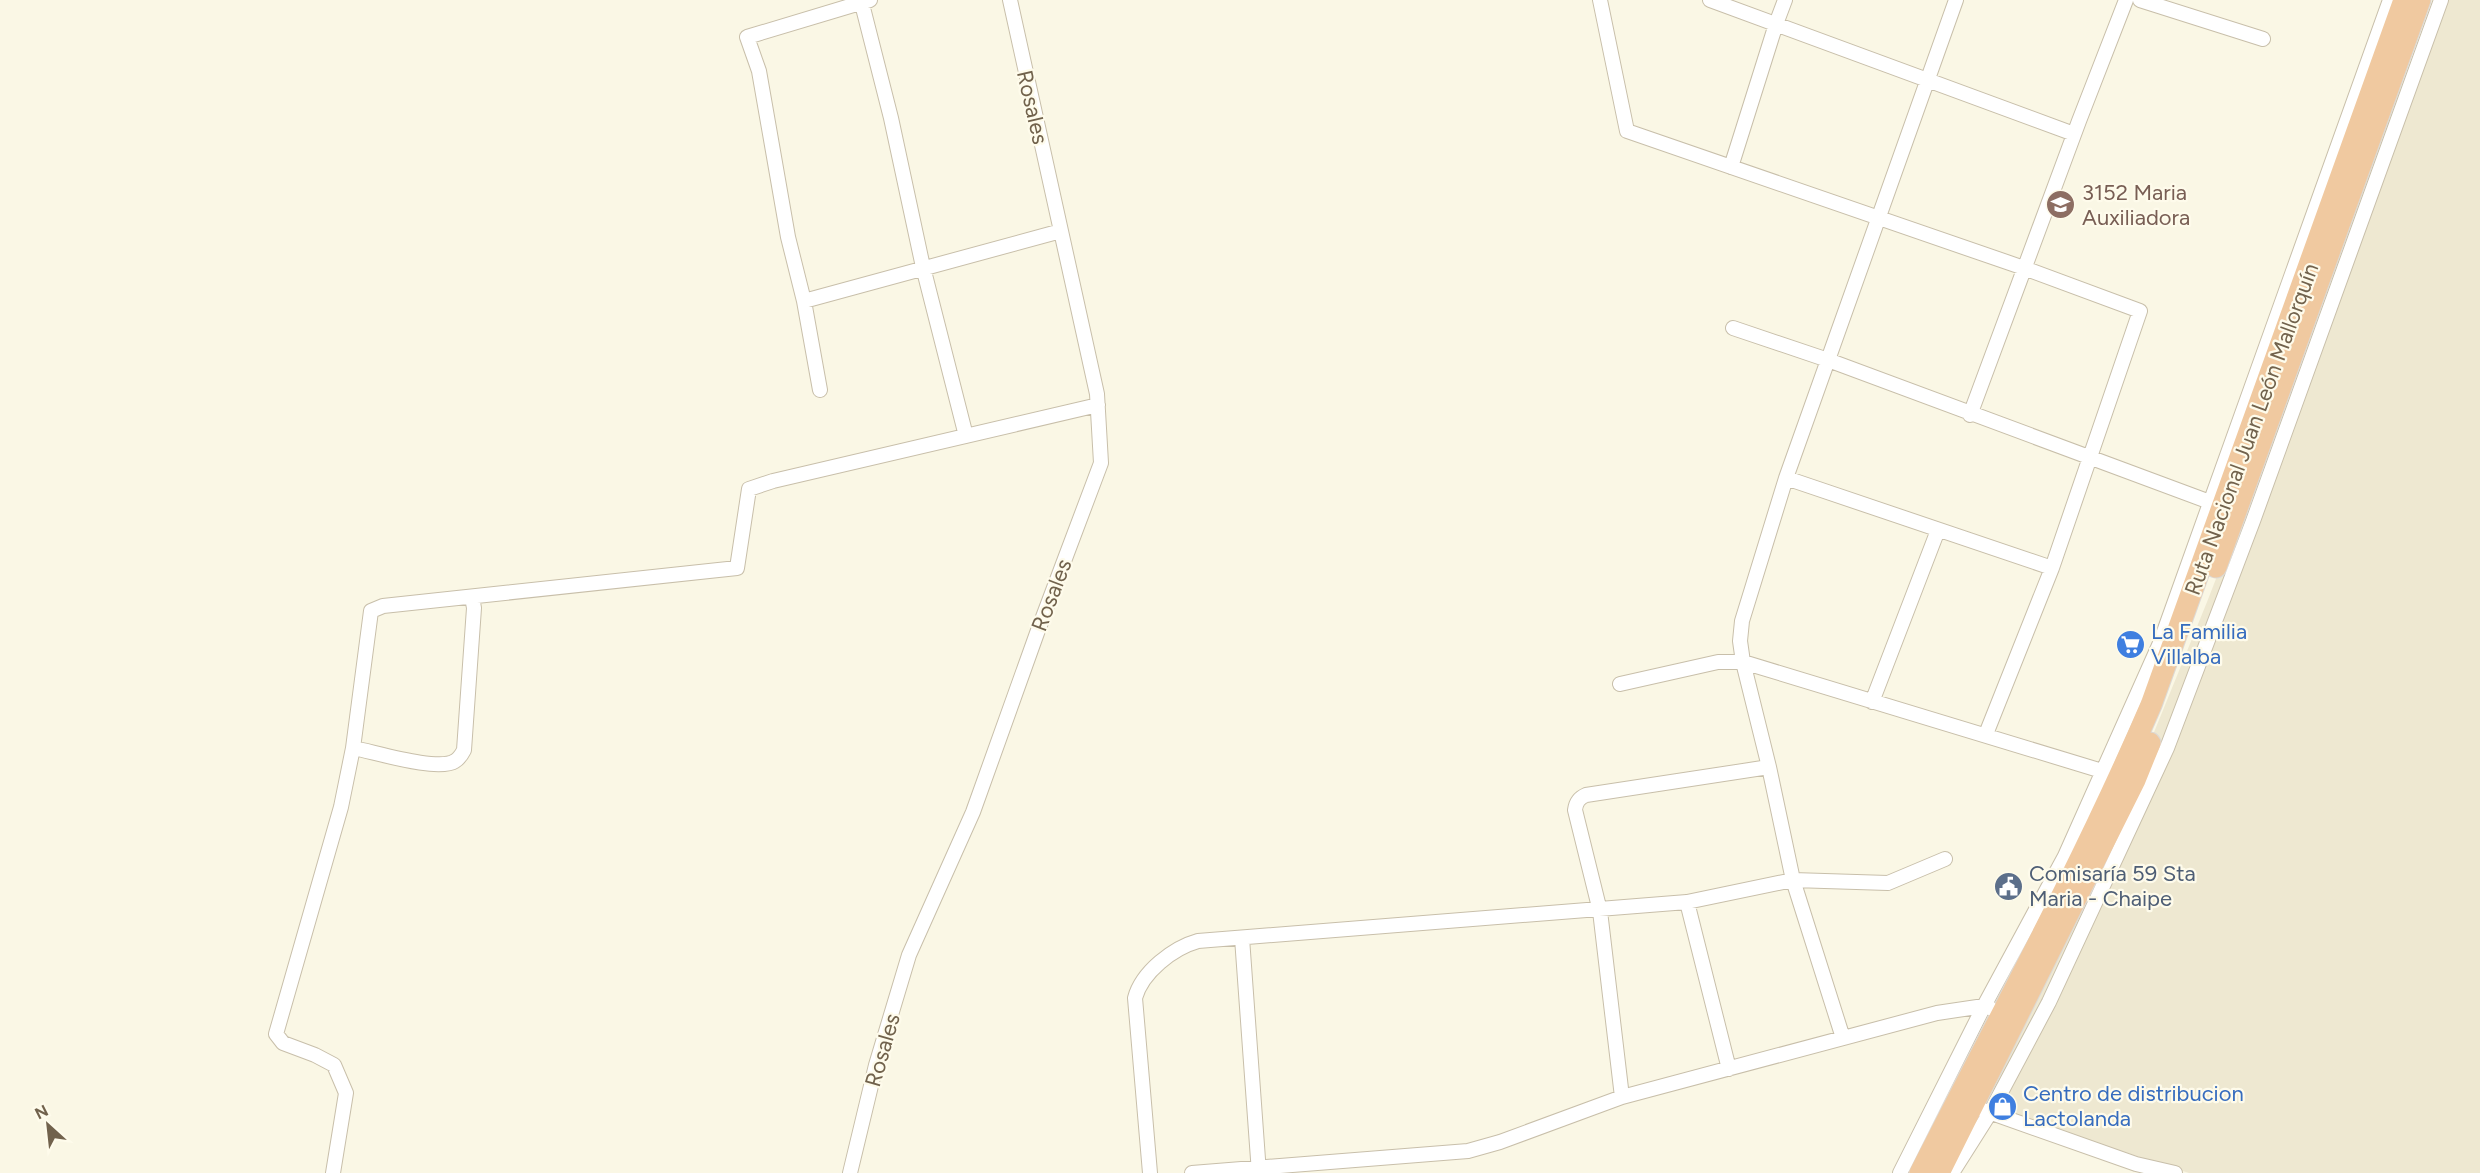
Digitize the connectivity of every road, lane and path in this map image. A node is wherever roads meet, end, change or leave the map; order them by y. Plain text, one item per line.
1 (1010, 0) edge
2 (1600, 0) edge
3 (1710, 0) edge
4 (1785, 0) edge
5 (1956, 0) edge
6 (2126, 0) edge
7 (2139, 0) edge
8 (2390, 0) edge
9 (2404, 0) edge
10 (2420, 0) edge
11 (2441, 0) edge
12 (864, 1) edge
13 (1776, 24) junction
14 (2263, 39) dead end
15 (1928, 79) junction
16 (2074, 134) junction
17 (1731, 167) junction
18 (1878, 219) junction
19 (1061, 231) junction
20 (924, 267) junction
21 (2024, 268) junction
22 (804, 301) junction
23 (1733, 328) dead end
24 (1828, 360) junction
25 (820, 390) dead end
26 (1098, 405) junction
27 (1970, 415) junction
28 (966, 436) junction
29 (2090, 457) junction
30 (1785, 478) junction
31 (2223, 508) junction
32 (1938, 530) junction
33 (2052, 568) junction
34 (472, 597) junction
35 (1743, 662) junction
36 (1620, 684) dead end
37 (1872, 702) junction
38 (1986, 734) junction
39 (353, 748) junction
40 (1769, 767) junction
41 (2127, 778) junction
42 (1945, 859) dead end
43 (1793, 880) junction
44 (1687, 903) junction
45 (1600, 911) junction
46 (1242, 938) junction
47 (2014, 988) junction
48 (1993, 1009) junction
49 (1844, 1038) junction
50 (1729, 1069) junction
51 (1623, 1097) junction
52 (1978, 1108) junction
53 (1929, 1169) edge
54 (1259, 1170) edge
55 (333, 1173) edge
56 (850, 1173) edge
57 (1150, 1173) edge
58 (1192, 1173) edge
59 (1900, 1173) edge
60 (1952, 1173) edge
61 (2175, 1173) edge

1 - 19 street, Rosales
2 - 17 street
3 - 13 street
4 - 13 street
5 - 15 street
6 - 16 street
7 - 14 street
8 - 31 street
9 - 31 highway, Ruta Nacional Juan León Mallorquín
10 - 31 highway, Ruta Nacional Juan León Mallorquín
11 - 41 street
12 - 20 street
12 - 22 street
13 - 15 street
13 - 17 street
15 - 16 street
15 - 18 street
16 - 21 street
17 - 18 street
18 - 21 street
18 - 24 street
19 - 20 street
19 - 26 street, Rosales
20 - 22 street
20 - 28 street
21 - 27 street
21 - 29 street
22 - 25 street
23 - 24 street
24 - 27 street
24 - 30 street
26 - 28 street
26 - 56 street, Rosales
27 - 29 street
28 - 34 street
29 - 31 street
29 - 33 street
30 - 32 street
30 - 35 street
31 - 41 highway, Ruta Nacional Juan León Mallorquín
31 - 41 street
32 - 33 street
32 - 37 street
33 - 38 street
34 - 39 street
34 - 39 street
35 - 36 street
35 - 37 street
35 - 40 street
37 - 38 street
38 - 41 street
39 - 55 street
40 - 43 street
40 - 45 street
41 - 47 highway, Ruta Nacional Juan León Mallorquín
41 - 48 street
41 - 52 highway, Ruta Nacional Juan León Mallorquín
42 - 43 street
43 - 44 street
43 - 49 street
44 - 45 street
44 - 50 street
45 - 46 street
45 - 51 street
46 - 54 street
46 - 57 street
47 - 48 highway, Ruta Nacional Juan León Mallorquín
47 - 52 street
48 - 49 street
48 - 53 highway, Ruta Nacional Juan León Mallorquín
48 - 59 street
49 - 50 street
50 - 51 street
51 - 54 street
52 - 53 highway, Ruta Nacional Juan León Mallorquín
52 - 60 street
52 - 61 street
54 - 58 street

